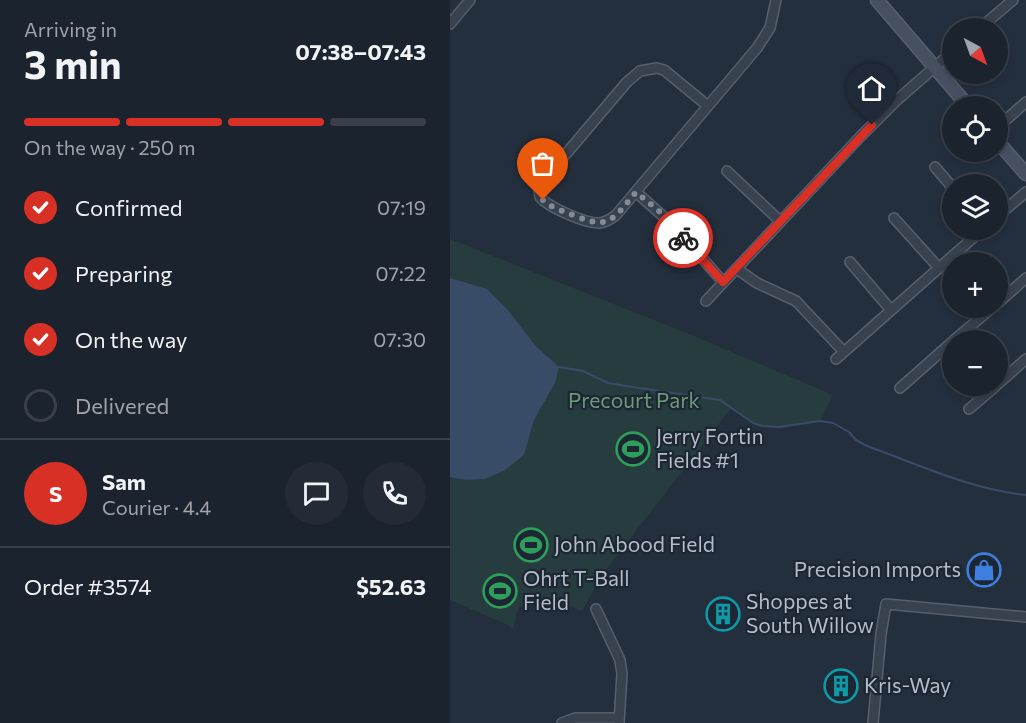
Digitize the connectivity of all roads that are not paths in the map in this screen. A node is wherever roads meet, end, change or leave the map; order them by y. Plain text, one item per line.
1 (470, 0) edge
2 (776, 0) edge
3 (877, 0) edge
4 (1013, 0) edge
5 (992, 18) edge
6 (450, 24) edge
7 (942, 61) edge
8 (935, 68) junction
9 (959, 96) edge
10 (1026, 102) edge
11 (708, 106) junction
12 (1008, 118) edge
13 (1008, 153) edge
14 (935, 167) dead end
15 (728, 171) dead end
16 (1026, 174) edge
17 (942, 175) edge
18 (636, 192) junction
19 (1026, 192) edge
20 (1008, 207) edge
21 (894, 218) dead end
22 (780, 221) junction
23 (971, 240) edge
24 (850, 262) dead end
25 (737, 268) junction
26 (939, 268) junction
27 (1026, 278) edge
28 (723, 282) junction
29 (1008, 294) edge
30 (706, 301) dead end
31 (891, 310) junction
32 (980, 318) edge
33 (966, 330) edge
34 (844, 351) junction
35 (942, 351) edge
36 (836, 359) dead end
37 (1026, 359) edge
38 (1008, 375) edge
39 (900, 388) dead end
40 (984, 396) edge
41 (969, 409) dead end
42 (596, 609) dead end
43 (1026, 617) edge
44 (619, 721) edge
45 (562, 723) edge
46 (873, 723) edge

1 - 6 street
2 - 11 street
3 - 8 street
4 - 5 street
7 - 8 street
8 - 9 street
8 - 22 street
10 - 12 street
11 - 18 street
11 - 18 street
13 - 16 street
14 - 17 street
15 - 22 street
18 - 28 street
19 - 20 street
21 - 26 street
22 - 25 street
23 - 26 street
24 - 31 street
25 - 28 street
25 - 34 street
26 - 31 street
27 - 29 street
28 - 30 street
31 - 34 street
32 - 33 street
34 - 36 street
35 - 39 street
37 - 38 street
40 - 41 street
42 - 44 street
43 - 46 street
44 - 45 street

